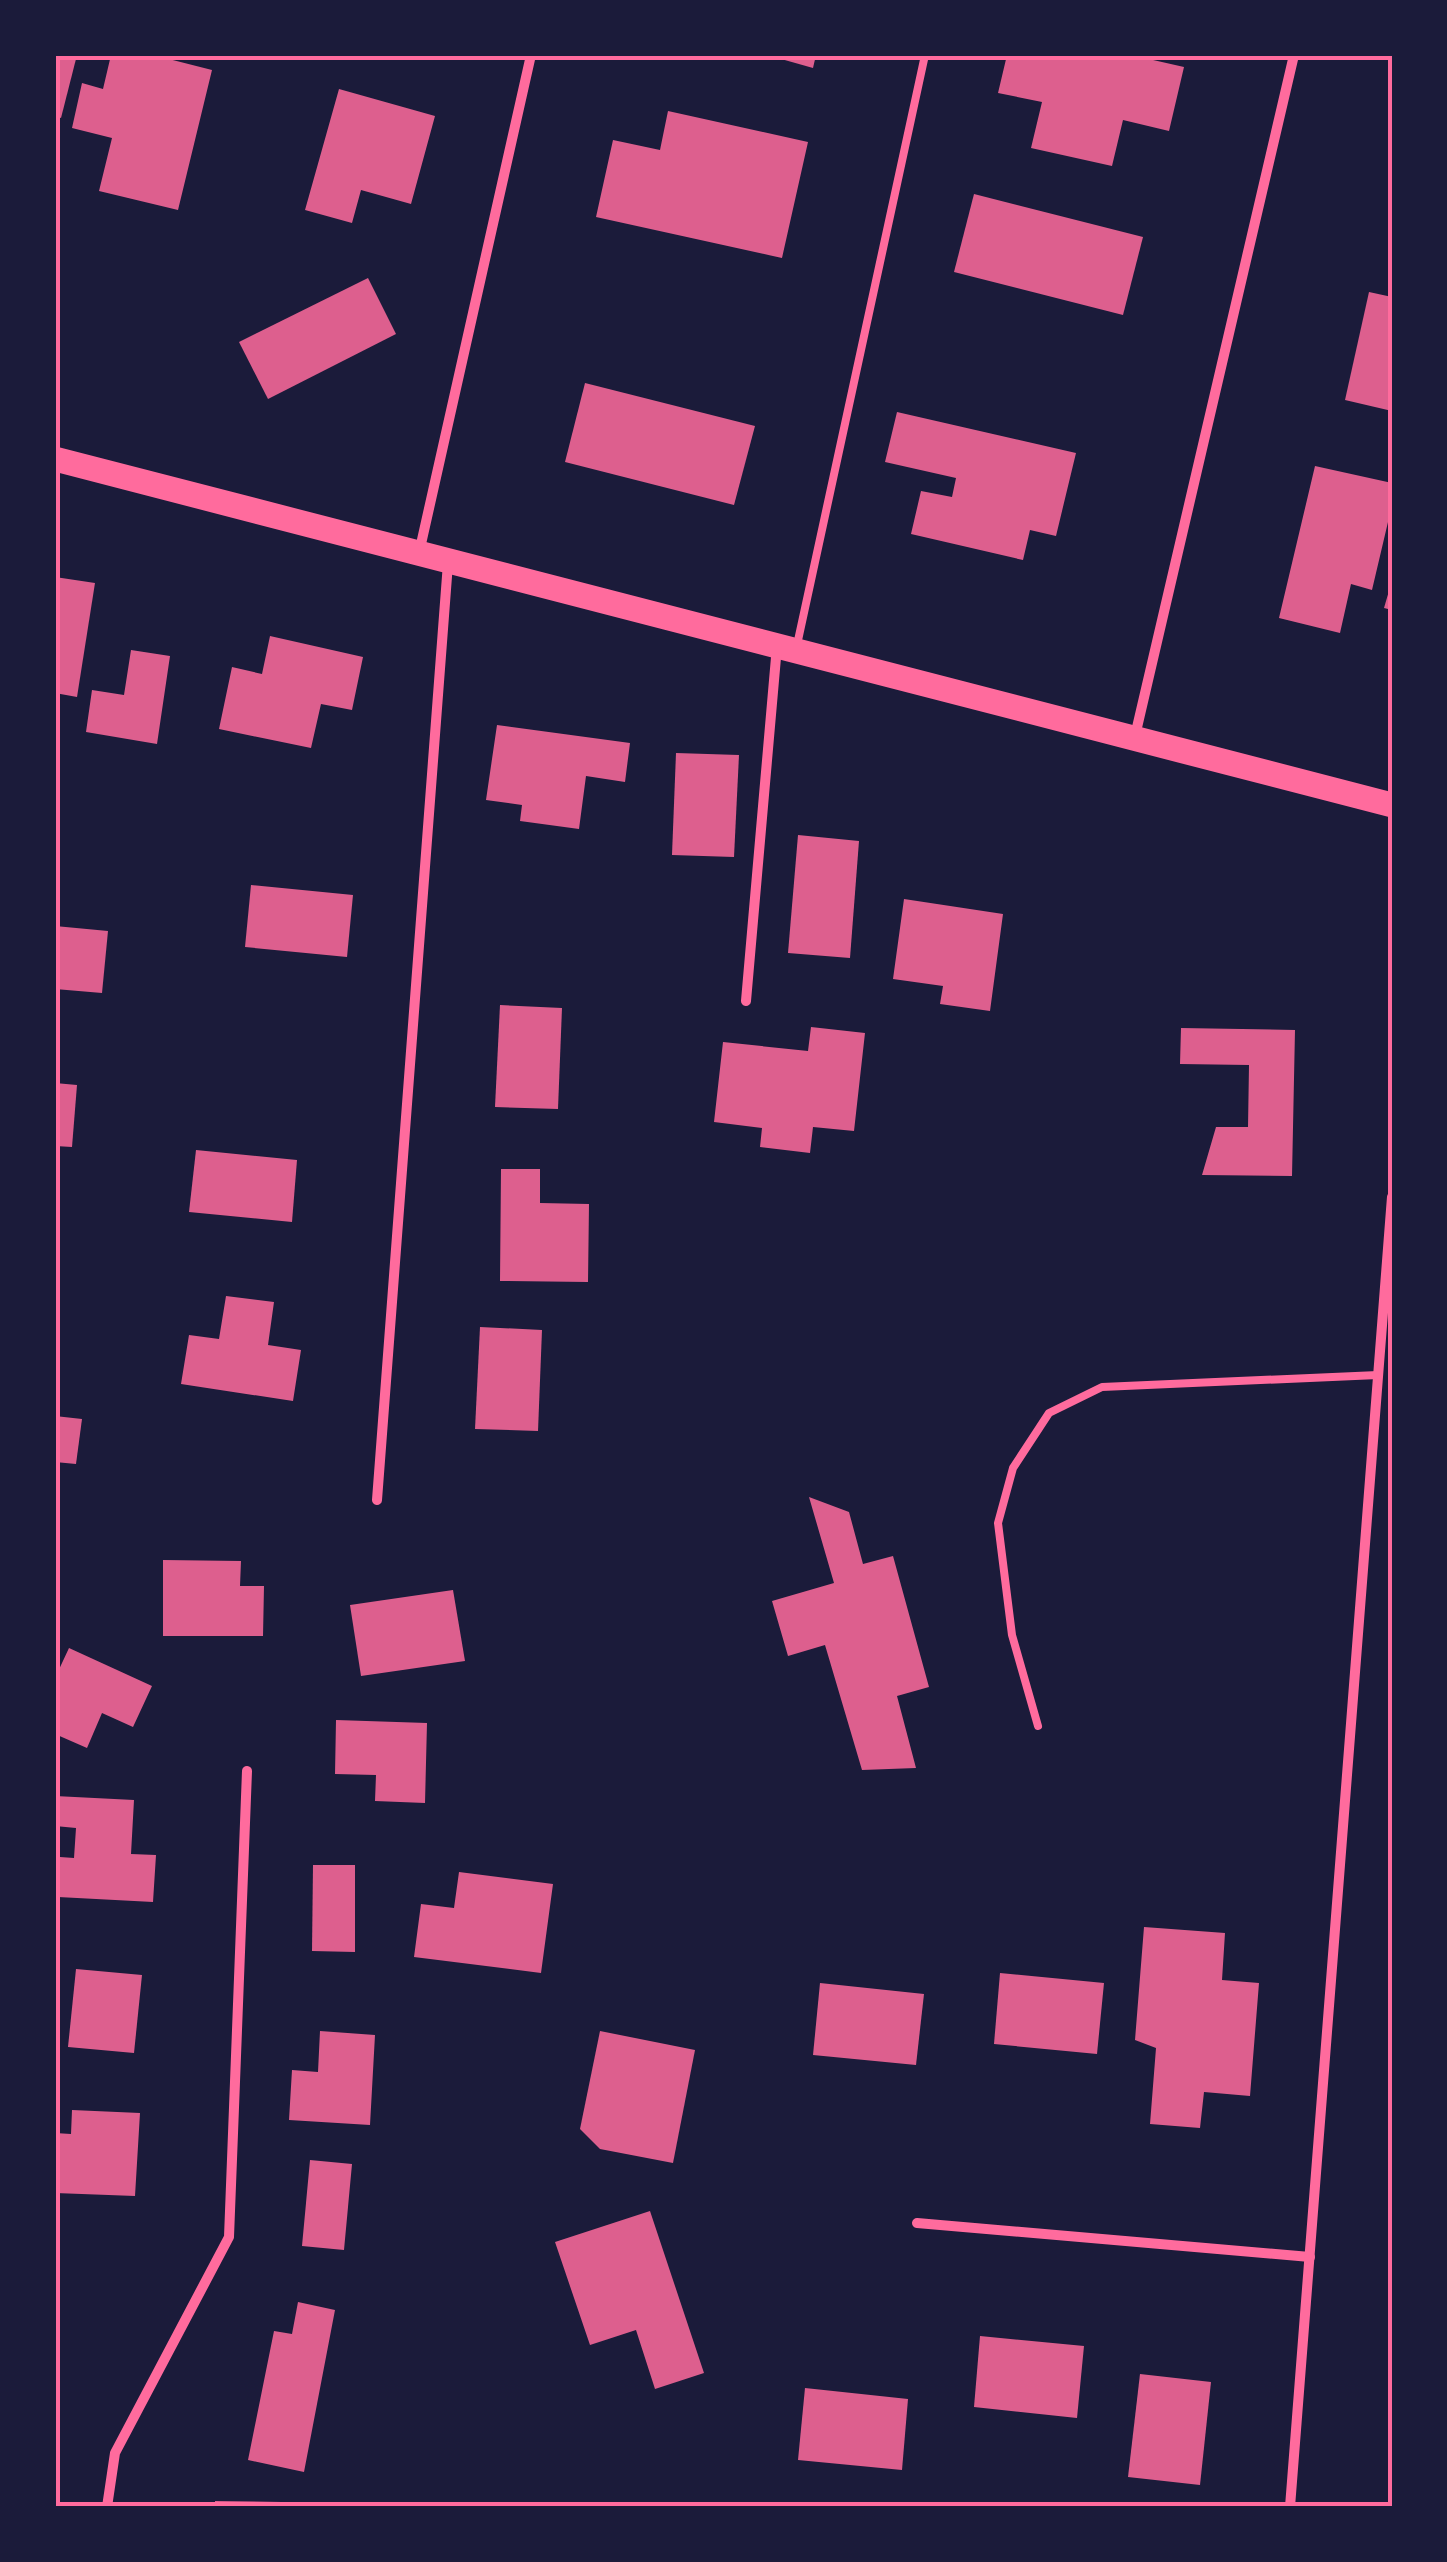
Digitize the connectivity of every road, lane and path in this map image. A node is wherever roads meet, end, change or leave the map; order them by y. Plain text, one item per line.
1 (531, 55) edge
2 (925, 55) edge
3 (1294, 55) edge
4 (55, 458) edge
5 (419, 554) junction
6 (448, 562) junction
7 (786, 647) junction
8 (1134, 737) junction
9 (1392, 805) edge
10 (746, 1001) dead end
11 (1392, 1196) edge
12 (1378, 1375) junction
13 (377, 1500) dead end
14 (1038, 1726) dead end
15 (246, 1771) dead end
16 (917, 2223) dead end
17 (1310, 2257) junction
18 (107, 2507) edge
19 (1290, 2507) edge

1 - 5 street
2 - 7 lane
3 - 8 street
4 - 5 main road
5 - 6 main road
6 - 7 main road
6 - 13 street
7 - 8 main road
7 - 10 street
8 - 9 main road
11 - 12 street
12 - 14 lane
12 - 17 street
15 - 18 street
16 - 17 street
17 - 19 street

